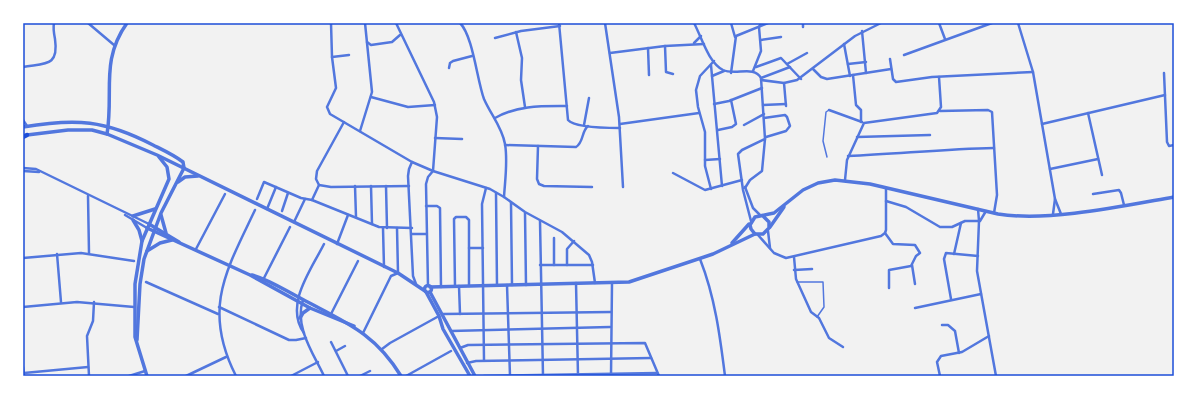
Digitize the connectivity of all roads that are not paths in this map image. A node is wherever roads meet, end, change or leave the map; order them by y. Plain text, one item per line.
1 (54, 23) edge
2 (88, 23) edge
3 (127, 23) edge
4 (331, 23) edge
5 (365, 23) edge
6 (396, 23) edge
7 (460, 23) edge
8 (605, 23) edge
9 (694, 23) edge
10 (731, 23) edge
11 (761, 23) edge
12 (768, 23) edge
13 (803, 23) edge
14 (866, 23) edge
15 (881, 23) edge
16 (939, 23) edge
17 (992, 23) edge
18 (1018, 23) edge
19 (560, 24) edge
20 (759, 27) junction
21 (803, 27) dead end
22 (868, 28) junction
23 (516, 32) junction
24 (862, 32) junction
25 (400, 35) junction
26 (701, 36) junction
27 (781, 37) dead end
28 (496, 38) dead end
29 (735, 38) junction
30 (945, 39) junction
31 (762, 40) junction
32 (367, 42) junction
33 (694, 44) junction
34 (704, 44) junction
35 (844, 44) junction
36 (114, 45) junction
37 (665, 46) junction
38 (648, 48) junction
39 (610, 53) junction
40 (807, 53) dead end
41 (349, 55) dead end
42 (904, 55) dead end
43 (472, 56) junction
44 (332, 57) junction
45 (890, 58) dead end
46 (714, 61) junction
47 (866, 62) junction
48 (711, 64) junction
49 (787, 64) junction
50 (848, 64) junction
51 (23, 67) edge
52 (756, 67) junction
53 (450, 68) dead end
54 (790, 68) junction
55 (813, 69) junction
56 (891, 69) junction
57 (724, 71) junction
58 (753, 71) junction
59 (1033, 72) junction
60 (731, 73) junction
61 (866, 73) junction
62 (1164, 73) dead end
63 (673, 74) dead end
64 (649, 75) dead end
65 (851, 75) junction
66 (711, 76) junction
67 (939, 77) junction
68 (761, 79) junction
69 (801, 79) junction
70 (784, 83) junction
71 (762, 88) junction
72 (1165, 95) junction
73 (371, 97) junction
74 (589, 98) dead end
75 (731, 100) junction
76 (714, 104) junction
77 (435, 105) junction
78 (763, 105) junction
79 (567, 106) junction
80 (525, 107) junction
81 (829, 110) joint
82 (940, 111) junction
83 (699, 113) junction
84 (1088, 113) junction
85 (764, 114) junction
86 (495, 118) junction
87 (764, 118) junction
88 (23, 120) edge
89 (344, 122) junction
90 (862, 122) junction
91 (584, 124) junction
92 (1042, 124) junction
93 (744, 125) dead end
94 (25, 126) edge
95 (109, 126) junction
96 (588, 126) junction
97 (620, 126) junction
98 (718, 130) junction
99 (360, 131) junction
100 (107, 134) junction
101 (930, 135) dead end
102 (25, 136) edge
103 (857, 137) junction
104 (435, 138) junction
105 (766, 138) junction
106 (462, 139) dead end
107 (505, 145) junction
108 (1174, 145) edge
109 (538, 146) junction
110 (994, 148) junction
111 (157, 155) junction
112 (848, 156) junction
113 (827, 157) dead end
114 (720, 159) junction
115 (1098, 159) junction
116 (705, 160) junction
117 (412, 162) junction
118 (184, 168) junction
119 (23, 169) edge
120 (1050, 169) junction
121 (433, 171) junction
122 (673, 173) dead end
123 (1102, 175) dead end
124 (199, 176) junction
125 (742, 180) junction
126 (845, 180) junction
127 (177, 183) junction
128 (319, 185) junction
129 (355, 186) junction
130 (371, 186) junction
131 (386, 186) junction
132 (409, 186) junction
133 (722, 186) junction
134 (276, 187) junction
135 (592, 187) dead end
136 (623, 187) dead end
137 (744, 187) junction
138 (486, 188) junction
139 (886, 188) junction
140 (711, 189) junction
141 (496, 192) junction
142 (288, 193) junction
143 (225, 194) dead end
144 (1093, 194) dead end
145 (88, 196) junction
146 (504, 197) junction
147 (1174, 197) edge
148 (258, 199) dead end
149 (305, 199) junction
150 (1055, 199) junction
151 (312, 200) junction
152 (886, 201) junction
153 (511, 202) junction
154 (788, 202) junction
155 (1124, 205) junction
156 (426, 206) junction
157 (156, 209) junction
158 (267, 209) junction
159 (978, 209) junction
160 (255, 210) dead end
161 (282, 211) dead end
162 (986, 211) junction
163 (525, 212) junction
164 (161, 213) junction
165 (994, 213) junction
166 (1053, 214) junction
167 (1061, 214) junction
168 (348, 215) junction
169 (762, 216) junction
170 (133, 218) junction
171 (356, 218) junction
172 (540, 221) junction
173 (979, 221) junction
174 (750, 222) junction
175 (294, 223) junction
176 (961, 223) junction
177 (372, 224) junction
178 (148, 226) junction
179 (290, 227) dead end
180 (383, 228) junction
181 (387, 228) junction
182 (397, 228) junction
183 (412, 228) junction
184 (154, 229) junction
185 (768, 229) junction
186 (166, 233) junction
187 (885, 233) junction
188 (412, 234) junction
189 (426, 234) junction
190 (756, 234) junction
191 (554, 238) dead end
192 (172, 240) junction
193 (142, 241) junction
194 (574, 241) junction
195 (179, 242) junction
196 (324, 244) dead end
197 (337, 244) junction
198 (469, 248) junction
199 (483, 248) junction
200 (725, 248) junction
201 (196, 249) junction
202 (771, 250) junction
203 (146, 252) junction
204 (89, 253) junction
205 (57, 254) junction
206 (954, 254) junction
207 (978, 256) junction
208 (794, 257) junction
209 (23, 258) edge
210 (700, 259) junction
211 (134, 261) dead end
212 (358, 261) dead end
213 (229, 265) junction
214 (540, 265) junction
215 (554, 265) junction
216 (567, 265) junction
217 (593, 265) junction
218 (912, 265) junction
219 (384, 266) junction
220 (812, 269) dead end
221 (794, 270) junction
222 (398, 273) junction
223 (263, 281) junction
224 (146, 282) dead end
225 (612, 282) junction
226 (798, 282) junction
227 (576, 283) junction
228 (595, 283) junction
229 (416, 284) junction
230 (541, 284) junction
231 (915, 284) dead end
232 (497, 285) junction
233 (507, 285) junction
234 (512, 285) junction
235 (526, 285) junction
236 (429, 286) junction
237 (455, 286) junction
238 (459, 286) junction
239 (469, 286) junction
240 (483, 286) junction
241 (441, 287) junction
242 (889, 288) dead end
243 (137, 289) junction
244 (427, 292) junction
245 (981, 294) junction
246 (297, 299) junction
247 (952, 299) junction
248 (61, 302) junction
249 (94, 302) junction
250 (302, 302) junction
251 (23, 307) edge
252 (134, 307) junction
253 (219, 307) junction
254 (310, 308) junction
255 (915, 308) dead end
256 (611, 312) junction
257 (542, 313) junction
258 (576, 313) junction
259 (218, 314) junction
260 (331, 314) junction
261 (460, 314) junction
262 (484, 314) junction
263 (508, 314) junction
264 (441, 315) junction
265 (817, 316) junction
266 (300, 318) junction
267 (445, 319) junction
268 (441, 321) junction
269 (942, 325) dead end
270 (354, 326) junction
271 (610, 327) junction
272 (577, 328) junction
273 (508, 329) junction
274 (542, 329) junction
275 (484, 330) junction
276 (451, 331) junction
277 (304, 333) junction
278 (363, 333) junction
279 (989, 336) junction
280 (306, 338) junction
281 (137, 341) junction
282 (331, 342) dead end
283 (611, 343) junction
284 (542, 344) junction
285 (577, 344) junction
286 (484, 345) junction
287 (509, 345) junction
288 (345, 346) dead end
289 (843, 347) dead end
290 (460, 348) junction
291 (382, 349) junction
292 (336, 351) junction
293 (451, 351) dead end
294 (959, 353) junction
295 (226, 357) junction
296 (578, 358) junction
297 (611, 358) junction
298 (652, 358) junction
299 (543, 359) junction
300 (484, 360) junction
301 (510, 360) junction
302 (318, 362) junction
303 (467, 363) junction
304 (23, 367) edge
305 (88, 367) junction
306 (146, 370) junction
307 (370, 371) dead end
308 (657, 373) junction
309 (24, 374) edge
310 (543, 375) edge
311 (578, 375) edge
312 (611, 375) edge
313 (90, 376) edge
314 (129, 376) edge
315 (147, 376) edge
316 (186, 376) edge
317 (236, 376) edge
318 (291, 376) edge
319 (324, 376) edge
320 (348, 376) edge
321 (360, 376) edge
322 (401, 376) edge
323 (406, 376) edge
324 (470, 376) edge
325 (475, 376) edge
326 (484, 376) edge
327 (510, 376) edge
328 (659, 376) edge
329 (725, 376) edge
330 (940, 376) edge
331 (996, 376) edge

1 - 51 street
2 - 36 street
3 - 36 street
4 - 44 street
5 - 32 street
6 - 25 street
7 - 43 street
8 - 39 street
9 - 26 street
10 - 29 street
11 - 20 street
12 - 20 street
13 - 21 street
14 - 22 street
15 - 22 street
16 - 30 street
17 - 30 street
18 - 59 street
19 - 23 street
19 - 79 street
20 - 29 street
20 - 31 street
22 - 24 street
23 - 28 street
23 - 80 street
24 - 35 street
24 - 47 street
25 - 32 street
25 - 77 street
26 - 33 street
26 - 34 street
27 - 31 street
29 - 60 street
30 - 42 street
31 - 52 street
32 - 73 street
33 - 34 street
33 - 37 street
34 - 46 street
35 - 50 street
35 - 55 street
36 - 95 street
37 - 38 street
37 - 63 street
38 - 39 street
38 - 64 street
39 - 97 street
40 - 49 street
41 - 44 street
43 - 53 street
43 - 86 street
44 - 89 street
45 - 56 street
46 - 48 street
46 - 57 street
47 - 50 street
47 - 61 street
48 - 66 street
48 - 83 street
49 - 52 street
49 - 54 street
50 - 65 street
52 - 58 street
54 - 68 street
54 - 69 street
55 - 65 street
55 - 69 street
56 - 61 street
56 - 67 street
57 - 60 street
57 - 66 street
58 - 60 street
58 - 68 street
59 - 67 street
59 - 92 street
61 - 65 street
62 - 72 street
65 - 90 street
66 - 76 street
67 - 82 street
68 - 70 street
68 - 71 street
69 - 70 street
70 - 78 street
71 - 75 street
71 - 78 street
72 - 84 street
72 - 108 street
73 - 77 street
73 - 99 street
74 - 91 street
75 - 76 street
75 - 98 street
76 - 98 street
77 - 104 street
78 - 85 street
79 - 80 street
79 - 91 street
80 - 86 street
81 - 90 street
81 - 113 lane
82 - 90 street
82 - 110 street
83 - 97 street
83 - 116 street
84 - 92 street
84 - 115 street
85 - 87 street
85 - 93 street
86 - 107 street
87 - 105 street
87 - 105 street
88 - 94 street
89 - 99 street
89 - 128 street
90 - 103 street
91 - 96 street
92 - 120 street
94 - 95 street
95 - 100 street
95 - 118 street
96 - 97 street
96 - 109 street
97 - 136 street
98 - 114 street
99 - 117 street
100 - 102 street
100 - 111 street
101 - 103 street
103 - 112 street
104 - 106 street
104 - 121 street
105 - 125 street
105 - 137 street
107 - 109 street
107 - 146 street
109 - 135 street
110 - 112 street
110 - 165 street
111 - 118 street
111 - 157 street
112 - 126 street
114 - 116 street
114 - 133 street
115 - 120 street
115 - 123 street
116 - 140 street
117 - 121 street
117 - 132 street
118 - 124 street
118 - 127 street
119 - 145 street
120 - 150 street
121 - 138 street
121 - 156 street
122 - 140 street
124 - 127 street
124 - 158 street
125 - 133 street
125 - 137 street
126 - 139 street
126 - 154 street
127 - 164 street
128 - 129 street
128 - 151 street
129 - 130 street
129 - 171 street
130 - 131 street
130 - 177 street
131 - 132 street
131 - 181 street
132 - 183 street
133 - 140 street
134 - 142 street
134 - 148 street
134 - 158 street
137 - 169 street
137 - 174 street
138 - 141 street
138 - 199 street
139 - 152 street
139 - 159 street
141 - 146 street
141 - 232 street
142 - 149 street
142 - 161 street
143 - 201 street
144 - 155 street
145 - 170 street
145 - 204 street
146 - 153 street
147 - 155 street
149 - 151 street
149 - 175 street
150 - 166 street
150 - 167 street
151 - 168 street
152 - 176 street
152 - 187 street
153 - 163 street
153 - 234 street
154 - 169 street
154 - 185 street
155 - 167 street
156 - 189 street
156 - 241 street
157 - 170 street
157 - 178 street
158 - 175 street
159 - 162 street
159 - 173 street
160 - 213 street
162 - 165 street
162 - 173 street
163 - 172 street
163 - 235 street
164 - 184 street
164 - 186 street
165 - 166 street
166 - 167 street
168 - 171 street
168 - 197 street
169 - 174 street
169 - 185 street
170 - 178 street
170 - 193 street
171 - 177 street
172 - 194 street
172 - 214 street
173 - 176 street
173 - 207 street
174 - 190 street
174 - 200 street
175 - 197 street
176 - 206 street
177 - 180 street
178 - 184 street
178 - 193 street
179 - 223 street
180 - 181 street
180 - 219 street
181 - 182 street
182 - 183 street
182 - 222 street
183 - 188 street
184 - 186 street
184 - 192 street
184 - 203 street
185 - 190 street
185 - 202 street
186 - 195 street
187 - 208 street
187 - 218 street
188 - 189 street
188 - 229 street
189 - 236 street
190 - 200 street
190 - 202 street
191 - 215 street
192 - 195 street
192 - 203 street
193 - 243 street
194 - 216 street
194 - 217 street
195 - 201 street
196 - 246 street
197 - 219 street
198 - 199 street
198 - 237 street
198 - 239 street
199 - 240 street
200 - 210 street
201 - 213 street
202 - 208 street
203 - 243 street
204 - 205 street
204 - 211 street
205 - 209 street
205 - 248 street
206 - 207 street
206 - 247 street
207 - 245 street
208 - 221 street
210 - 225 street
210 - 329 street
212 - 260 street
213 - 223 street
213 - 253 street
214 - 215 street
214 - 230 street
215 - 216 street
216 - 217 street
217 - 228 street
218 - 231 street
218 - 242 street
219 - 222 street
220 - 221 street
221 - 226 street
222 - 229 street
222 - 278 street
223 - 246 street
224 - 259 street
225 - 228 street
225 - 256 street
226 - 265 street
226 - 265 lane
227 - 228 street
227 - 230 street
227 - 258 street
229 - 244 street
230 - 235 street
230 - 257 street
232 - 233 street
232 - 240 street
233 - 234 street
233 - 263 street
234 - 235 street
236 - 241 street
236 - 244 street
236 - 244 street
237 - 238 street
237 - 241 street
238 - 239 street
238 - 261 street
239 - 240 street
240 - 262 street
243 - 252 street
243 - 281 street
244 - 264 street
245 - 247 street
245 - 279 street
246 - 250 street
246 - 277 street
247 - 255 street
248 - 249 street
248 - 251 street
249 - 252 street
249 - 305 street
250 - 254 street
250 - 260 street
250 - 266 street
252 - 281 street
253 - 259 street
253 - 280 street
254 - 266 street
254 - 270 street
256 - 258 street
256 - 271 street
257 - 258 street
257 - 263 street
257 - 274 street
258 - 272 street
259 - 295 street
260 - 270 street
261 - 262 street
261 - 264 street
262 - 263 street
262 - 275 street
263 - 273 street
264 - 267 street
264 - 268 street
264 - 291 street
265 - 289 street
266 - 277 street
267 - 268 street
267 - 276 street
268 - 324 street
269 - 294 street
270 - 278 street
271 - 272 street
271 - 283 street
272 - 274 street
272 - 285 street
273 - 274 street
273 - 275 street
273 - 287 street
274 - 284 street
275 - 276 street
275 - 286 street
276 - 290 street
277 - 280 street
278 - 291 street
279 - 294 street
279 - 331 street
280 - 302 street
281 - 306 street
282 - 292 street
283 - 285 street
283 - 297 street
283 - 298 street
284 - 285 street
284 - 287 street
284 - 299 street
285 - 296 street
286 - 287 street
286 - 290 street
286 - 300 street
287 - 301 street
288 - 292 street
290 - 303 street
291 - 322 street
292 - 320 street
293 - 323 street
294 - 330 street
295 - 316 street
295 - 317 street
296 - 297 street
296 - 299 street
296 - 311 street
297 - 298 street
297 - 312 street
298 - 308 street
299 - 301 street
299 - 310 street
300 - 301 street
300 - 303 street
301 - 327 street
302 - 318 street
302 - 319 street
303 - 325 street
304 - 309 street
305 - 309 street
305 - 313 street
306 - 314 street
306 - 315 street
307 - 321 street
308 - 312 street
308 - 328 street
310 - 311 street
310 - 327 street
311 - 312 street
326 - 327 street

